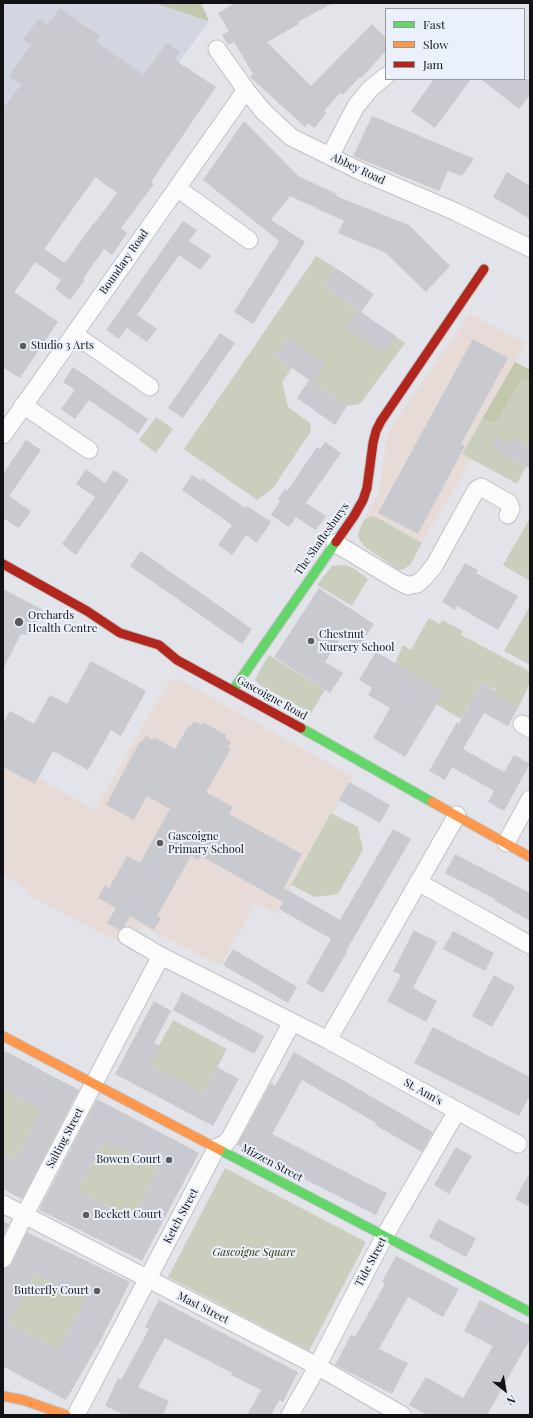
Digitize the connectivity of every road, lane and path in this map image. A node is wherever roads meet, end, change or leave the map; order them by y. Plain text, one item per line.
1 (217, 49) dead end
2 (385, 77) edge
3 (246, 90) junction
4 (330, 156) junction
5 (177, 188) junction
6 (249, 240) dead end
7 (530, 248) edge
8 (484, 269) dead end
9 (74, 334) junction
10 (150, 387) dead end
11 (23, 405) junction
12 (3, 435) edge
13 (88, 450) dead end
14 (508, 515) dead end
15 (335, 543) junction
16 (3, 564) edge
17 (232, 690) junction
18 (530, 799) edge
19 (457, 815) junction
20 (506, 843) junction
21 (530, 857) edge
22 (418, 882) junction
23 (127, 936) dead end
24 (530, 945) edge
25 (161, 956) junction
26 (292, 1022) junction
27 (3, 1036) edge
28 (328, 1040) junction
29 (94, 1083) junction
30 (457, 1111) junction
31 (518, 1144) dead end
32 (217, 1148) junction
33 (3, 1204) edge
34 (24, 1216) junction
35 (384, 1237) junction
36 (3, 1259) edge
37 (148, 1280) junction
38 (530, 1312) edge
39 (317, 1366) junction
40 (3, 1395) edge
41 (66, 1415) edge
42 (76, 1415) edge
43 (290, 1415) edge
44 (402, 1415) edge

1 - 3 street, Abbey Road
2 - 4 street
3 - 4 street, Abbey Road
3 - 5 street, Boundary Road
4 - 7 street, Abbey Road
5 - 6 street
5 - 9 street, Boundary Road
8 - 15 street, The Shaftesburys
9 - 10 street
9 - 11 street, Boundary Road
11 - 12 street, Boundary Road
11 - 13 street
14 - 15 street
15 - 17 street, The Shaftesburys
16 - 17 street, Gascoigne Road
17 - 19 street, Gascoigne Road
18 - 20 street
19 - 20 street, Gascoigne Road
19 - 22 street
20 - 21 street, Gascoigne Road
22 - 24 street
22 - 28 street
23 - 25 street, St. Ann's
25 - 26 street, St. Ann's
25 - 29 street, Salting Street
26 - 28 street, St. Ann's
26 - 32 street, Ketch Street
27 - 29 street, Mizzen Street
28 - 30 street, St. Ann's
29 - 32 street, Mizzen Street
29 - 34 street, Salting Street
30 - 31 street, St. Ann's
30 - 35 street, Tide Street
32 - 35 street, Mizzen Street
32 - 37 street, Ketch Street
33 - 34 street, Mast Street
34 - 36 street, Salting Street
34 - 37 street, Mast Street
35 - 38 street, Mizzen Street
35 - 39 street, Tide Street
37 - 39 street, Mast Street
37 - 42 street, Ketch Street
39 - 43 street, Tide Street
39 - 44 street, Mast Street
40 - 41 street

